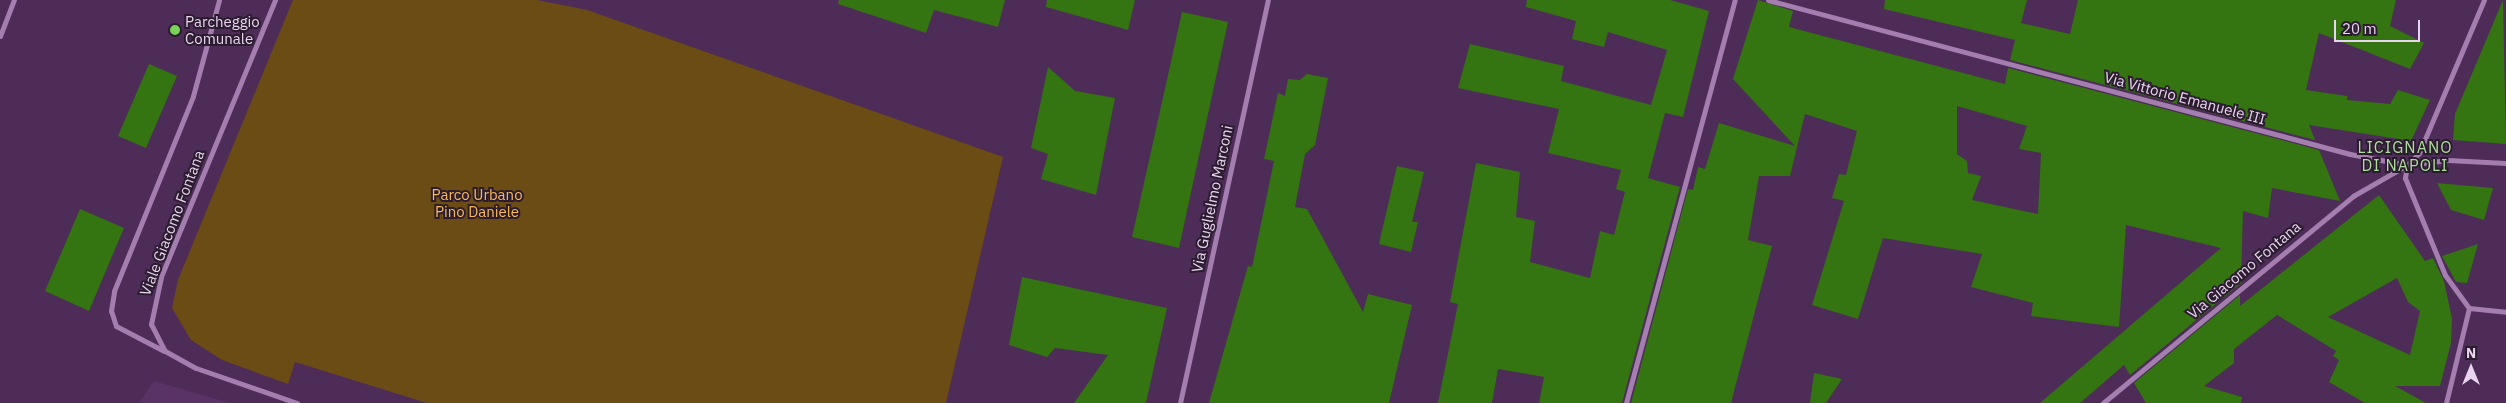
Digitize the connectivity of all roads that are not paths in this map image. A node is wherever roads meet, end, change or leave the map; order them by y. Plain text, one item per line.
1 (14, 0) edge
2 (219, 0) edge
3 (275, 0) edge
4 (1268, 0) edge
5 (1735, 0) edge
6 (1768, 0) edge
7 (2484, 0) edge
8 (0, 36) edge
9 (2506, 164) edge
10 (2407, 165) junction
11 (2469, 308) junction
12 (2506, 312) edge
13 (165, 351) junction
14 (296, 403) edge
15 (1180, 403) edge
16 (1626, 403) edge
17 (2103, 403) edge
18 (2446, 403) edge

1 - 8 street
2 - 13 street
3 - 13 street, Viale Giacomo Fontana
4 - 15 street, Via Guglielmo Marconi
5 - 16 street
6 - 10 street, Via Vittorio Emanuele III
7 - 10 street
9 - 10 street
10 - 11 street
10 - 17 street, Via Giacomo Fontana
11 - 12 street
11 - 18 street
13 - 14 street

